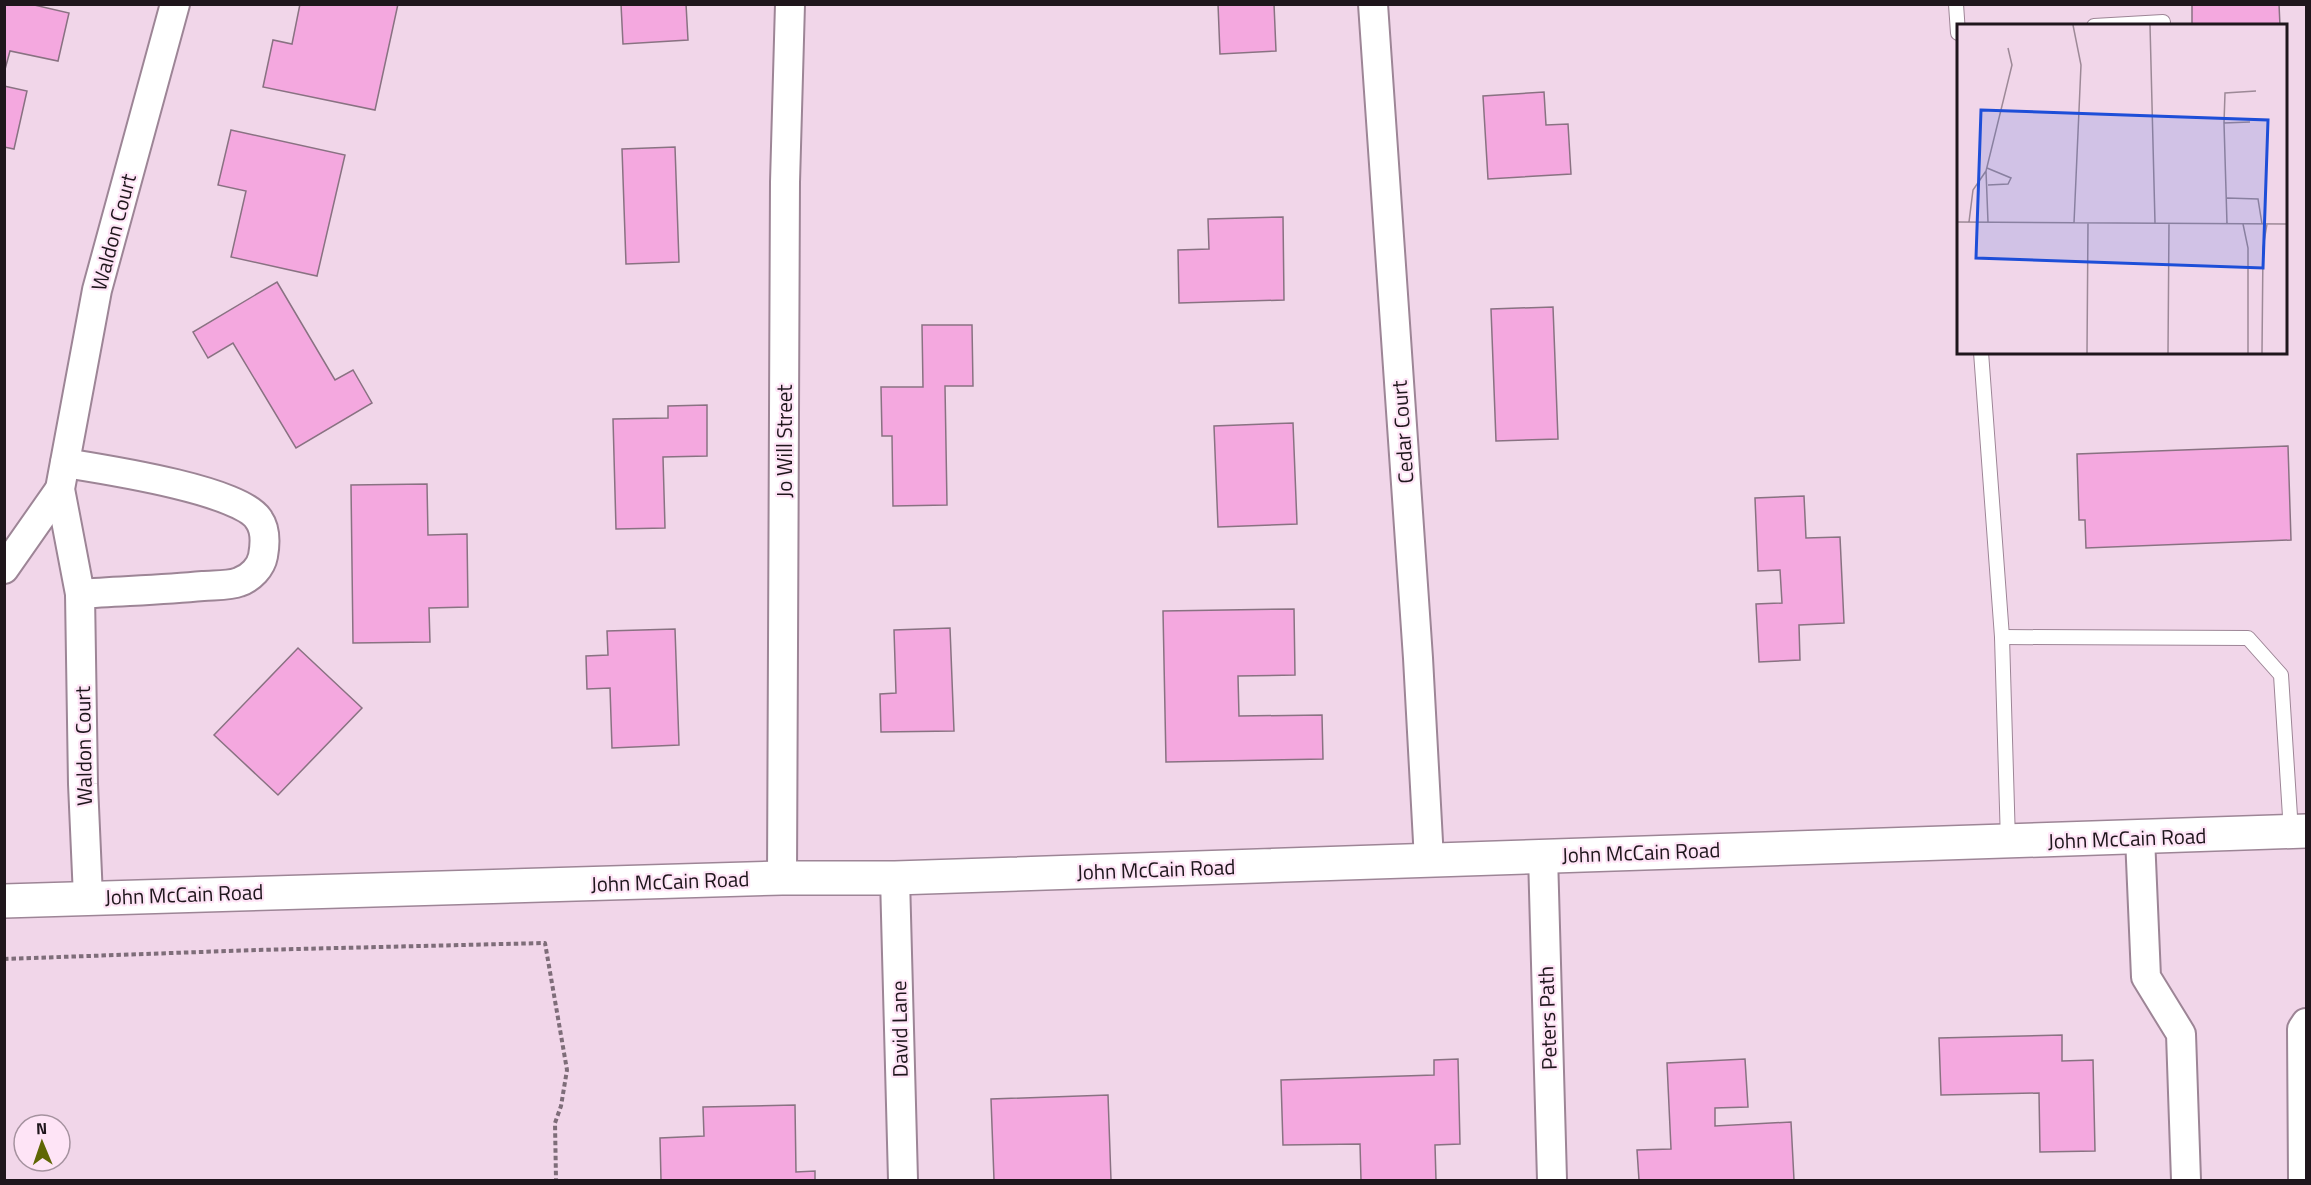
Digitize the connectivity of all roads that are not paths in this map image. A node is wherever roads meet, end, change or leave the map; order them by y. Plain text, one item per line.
1 (175, 4) edge
2 (790, 4) edge
3 (1372, 4) edge
4 (1956, 4) edge
5 (2163, 22) dead end
6 (1957, 24) edge
7 (2128, 24) edge
8 (1981, 354) edge
9 (62, 476) junction
10 (4, 569) edge
11 (80, 594) junction
12 (2002, 637) junction
13 (2299, 832) edge
14 (2139, 837) junction
15 (2008, 842) junction
16 (1543, 855) junction
17 (1429, 860) junction
18 (782, 878) junction
19 (895, 878) junction
20 (88, 897) junction
21 (4, 901) edge
22 (2307, 1023) edge
23 (903, 1180) edge
24 (1552, 1180) edge
25 (2187, 1180) edge
26 (2303, 1180) edge

1 - 9 street, Waldon Court
2 - 18 street, Jo Will Street
3 - 17 street, Cedar Court
4 - 6 lane
5 - 7 lane
8 - 12 lane
9 - 10 street, Waldon Court
9 - 11 street, Waldon Court
9 - 11 street
11 - 20 street, Waldon Court
12 - 13 lane
12 - 15 lane
13 - 14 main road, John McCain Road
14 - 15 main road, John McCain Road
14 - 25 street
15 - 16 main road, John McCain Road
16 - 17 main road, John McCain Road
16 - 24 street, Peters Path
17 - 19 main road, John McCain Road
18 - 19 main road, John McCain Road
18 - 20 main road, John McCain Road
19 - 23 street, David Lane
20 - 21 main road, John McCain Road
22 - 26 street

